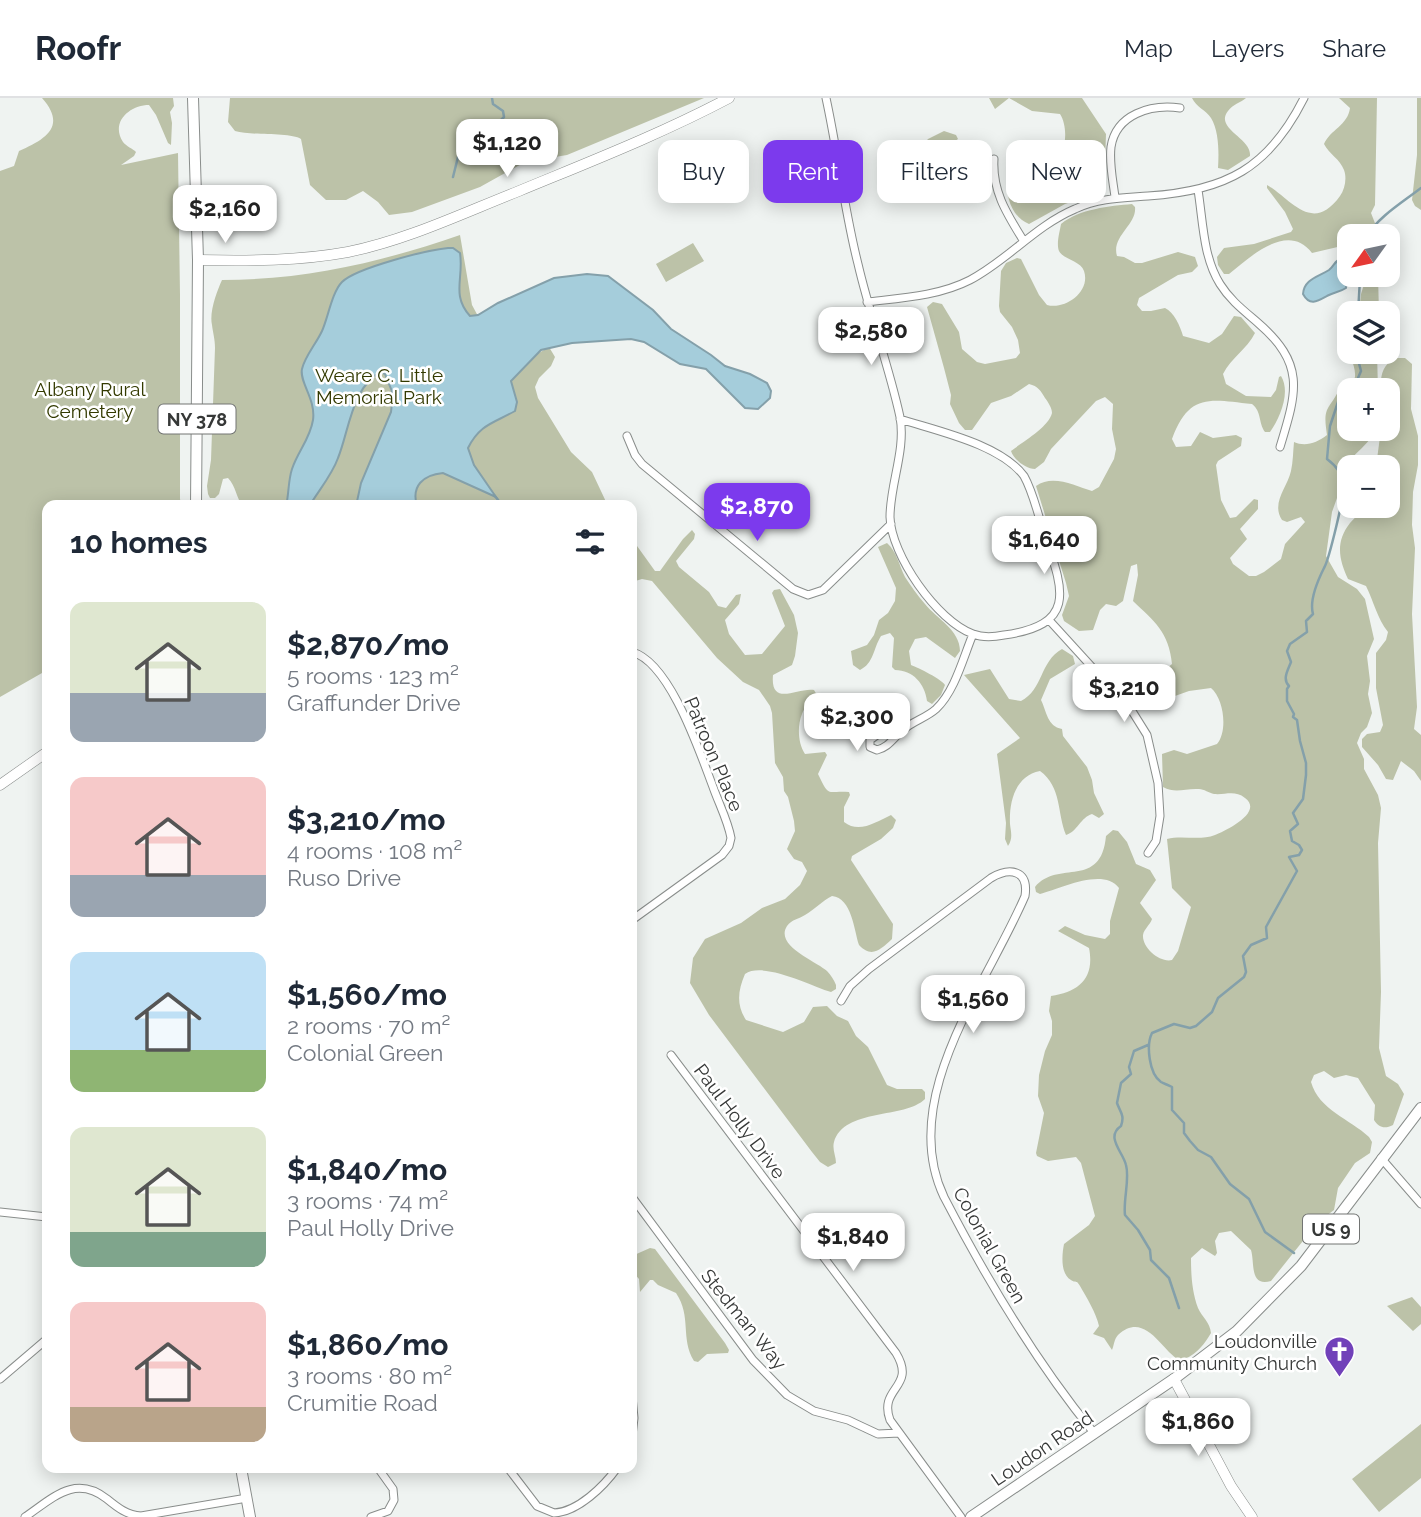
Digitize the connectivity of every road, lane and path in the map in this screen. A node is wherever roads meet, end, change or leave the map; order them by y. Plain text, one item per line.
1 (192, 98) edge
2 (729, 98) edge
3 (826, 98) edge
4 (1304, 98) edge
5 (1180, 108) dead end
6 (994, 159) dead end
7 (1198, 190) junction
8 (1115, 197) junction
9 (1023, 240) junction
10 (198, 260) junction
11 (867, 302) junction
12 (900, 419) junction
13 (627, 436) dead end
14 (1280, 447) dead end
15 (196, 500) edge
16 (891, 524) junction
17 (1049, 620) junction
18 (973, 634) junction
19 (637, 655) edge
20 (903, 729) dead end
21 (42, 756) edge
22 (0, 785) edge
23 (1148, 853) dead end
24 (637, 914) edge
25 (841, 1001) dead end
26 (671, 1055) dead end
27 (1421, 1108) edge
28 (1381, 1158) junction
29 (637, 1204) edge
30 (1421, 1204) edge
31 (0, 1212) edge
32 (42, 1216) edge
33 (42, 1343) edge
34 (0, 1379) edge
35 (1174, 1379) junction
36 (899, 1433) junction
37 (1094, 1433) junction
38 (243, 1473) edge
39 (382, 1473) edge
40 (512, 1473) edge
41 (613, 1473) edge
42 (247, 1498) junction
43 (25, 1517) edge
44 (250, 1517) edge
45 (371, 1517) edge
46 (961, 1517) edge
47 (971, 1517) edge
48 (1252, 1517) edge

1 - 10 main road, NY 378
2 - 10 main road
3 - 11 street
4 - 7 street
5 - 8 street
6 - 9 street
7 - 8 street
7 - 14 street
8 - 9 street
9 - 11 street
10 - 15 main road, NY 378
11 - 12 street
12 - 16 street
12 - 17 street
13 - 16 street
16 - 18 street
17 - 18 street
17 - 23 street
18 - 20 street
19 - 24 street, Patroon Place
21 - 22 main road
25 - 37 street, Colonial Green
26 - 36 street, Paul Holly Drive
27 - 28 main road, Loudon Road / US 9
28 - 30 street
28 - 35 main road, Loudon Road / US 9
29 - 36 street, Stedman Way
31 - 32 street
33 - 34 street
35 - 37 main road, Loudon Road / US 9
35 - 48 main road
36 - 46 street, Paul Holly Drive
37 - 47 main road, Loudon Road / US 9
38 - 42 main road
39 - 45 street
40 - 41 street
42 - 43 street
42 - 44 main road

